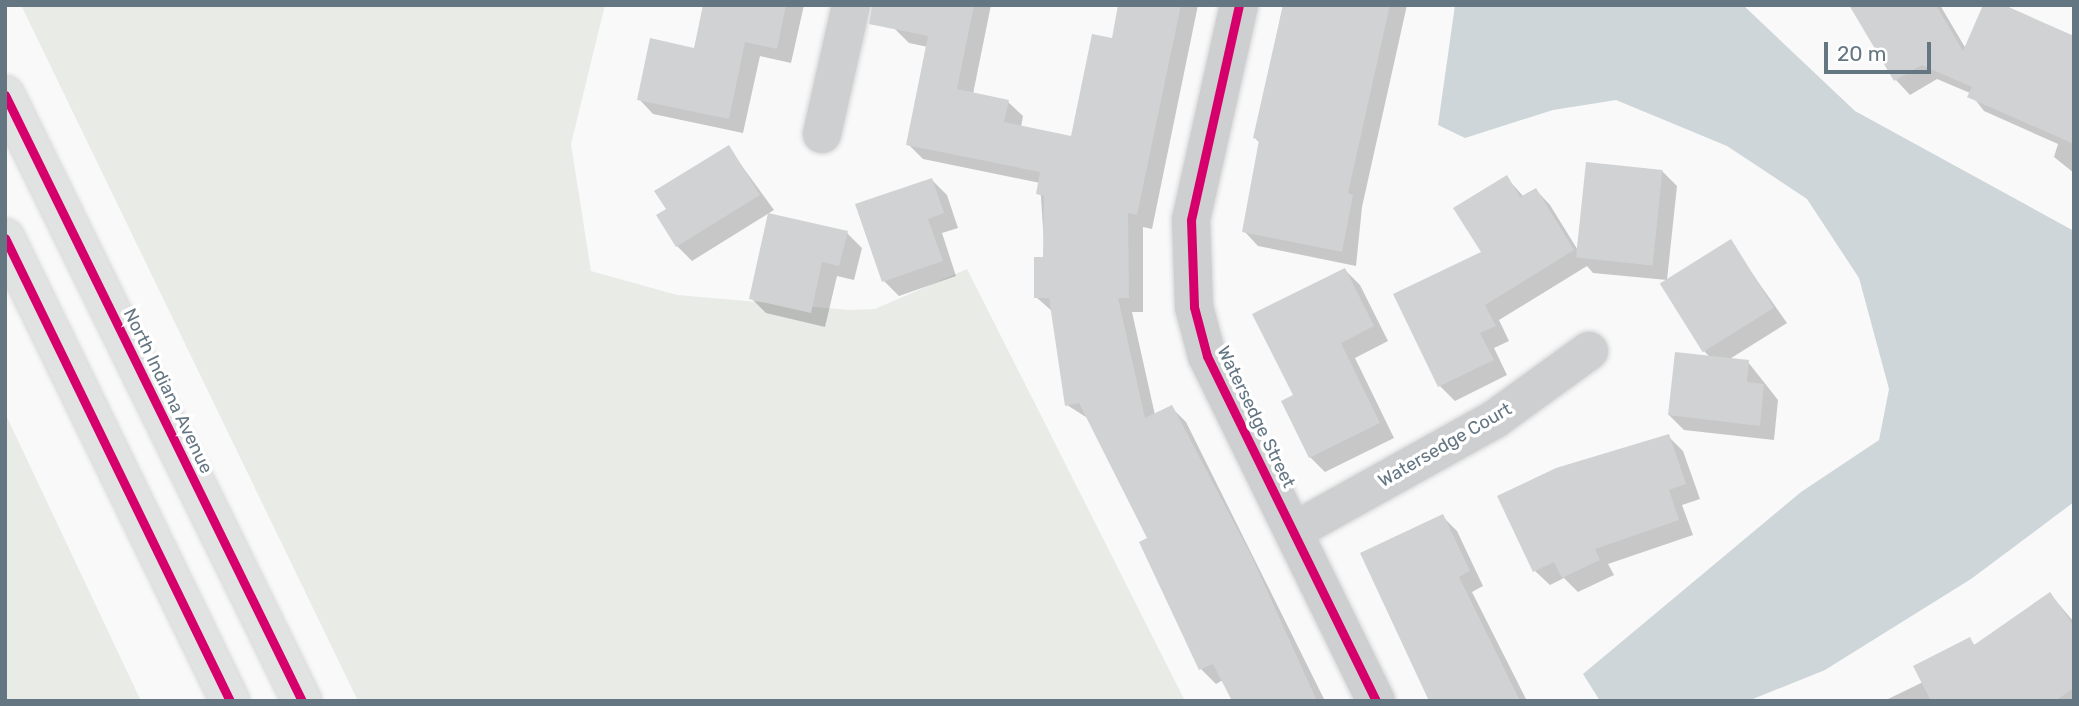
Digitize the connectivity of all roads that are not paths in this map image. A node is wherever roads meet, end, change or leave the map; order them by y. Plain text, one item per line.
1 (851, 5) edge
2 (1239, 5) edge
3 (5, 95) edge
4 (822, 134) dead end
5 (5, 238) edge
6 (1589, 351) dead end
7 (1294, 531) junction
8 (230, 701) edge
9 (302, 701) edge
10 (1376, 701) edge

1 - 4 street
2 - 7 street, Watersedge Street
3 - 9 main road, North Indiana Avenue
5 - 8 main road
6 - 7 street, Watersedge Court
7 - 10 street, Watersedge Street

